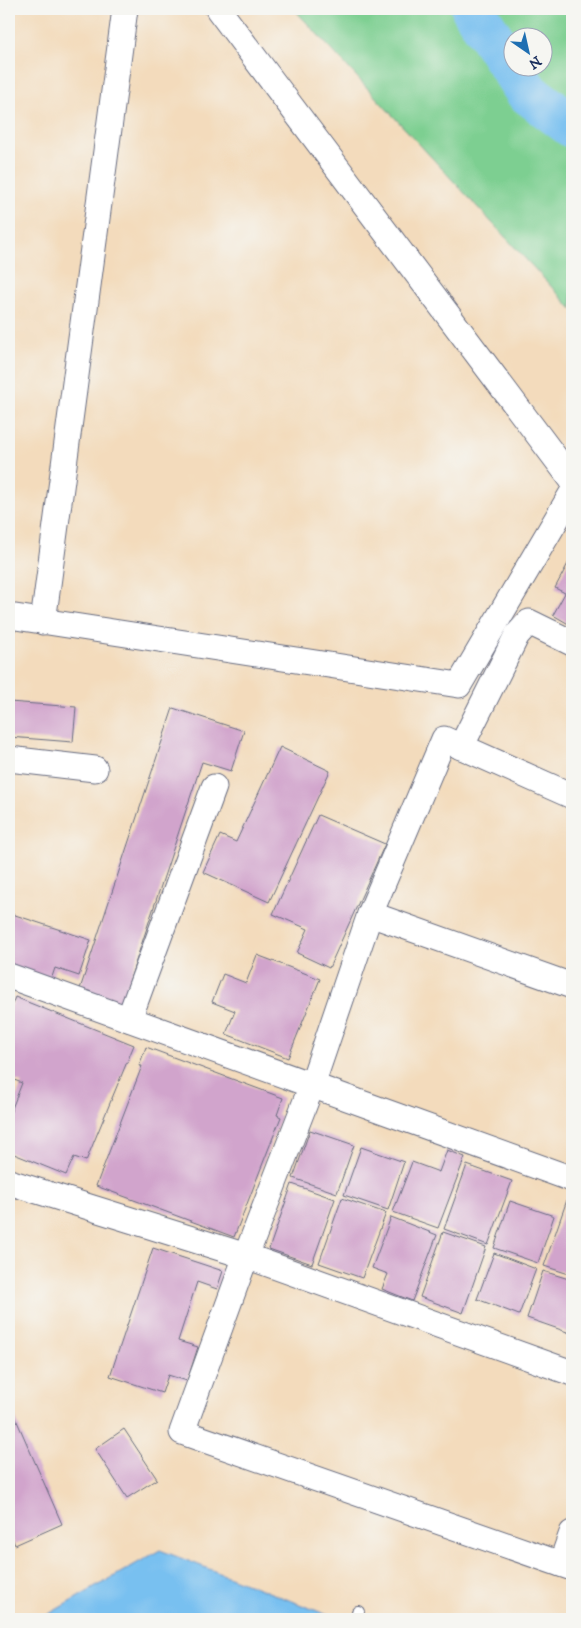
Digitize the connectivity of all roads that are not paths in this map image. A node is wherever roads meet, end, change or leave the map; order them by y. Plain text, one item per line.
1 (125, 9) edge
2 (218, 9) edge
3 (572, 480) edge
4 (572, 492) edge
5 (9, 616) edge
6 (43, 622) junction
7 (572, 643) edge
8 (461, 747) junction
9 (9, 759) edge
10 (95, 769) dead end
11 (214, 787) dead end
12 (572, 796) edge
13 (370, 914) junction
14 (9, 976) edge
15 (572, 986) edge
16 (129, 1019) junction
17 (312, 1085) junction
18 (572, 1179) edge
19 (9, 1182) edge
20 (246, 1256) junction
21 (572, 1373) edge
22 (572, 1533) edge
23 (566, 1566) edge

1 - 6 street
2 - 3 street
4 - 6 street
5 - 6 street
7 - 8 street
8 - 12 street
8 - 13 street
9 - 10 street
11 - 16 street
13 - 15 street
13 - 17 street
14 - 16 street
16 - 17 street
17 - 18 street
17 - 20 street
19 - 20 street
20 - 21 street
20 - 23 street
22 - 23 street

